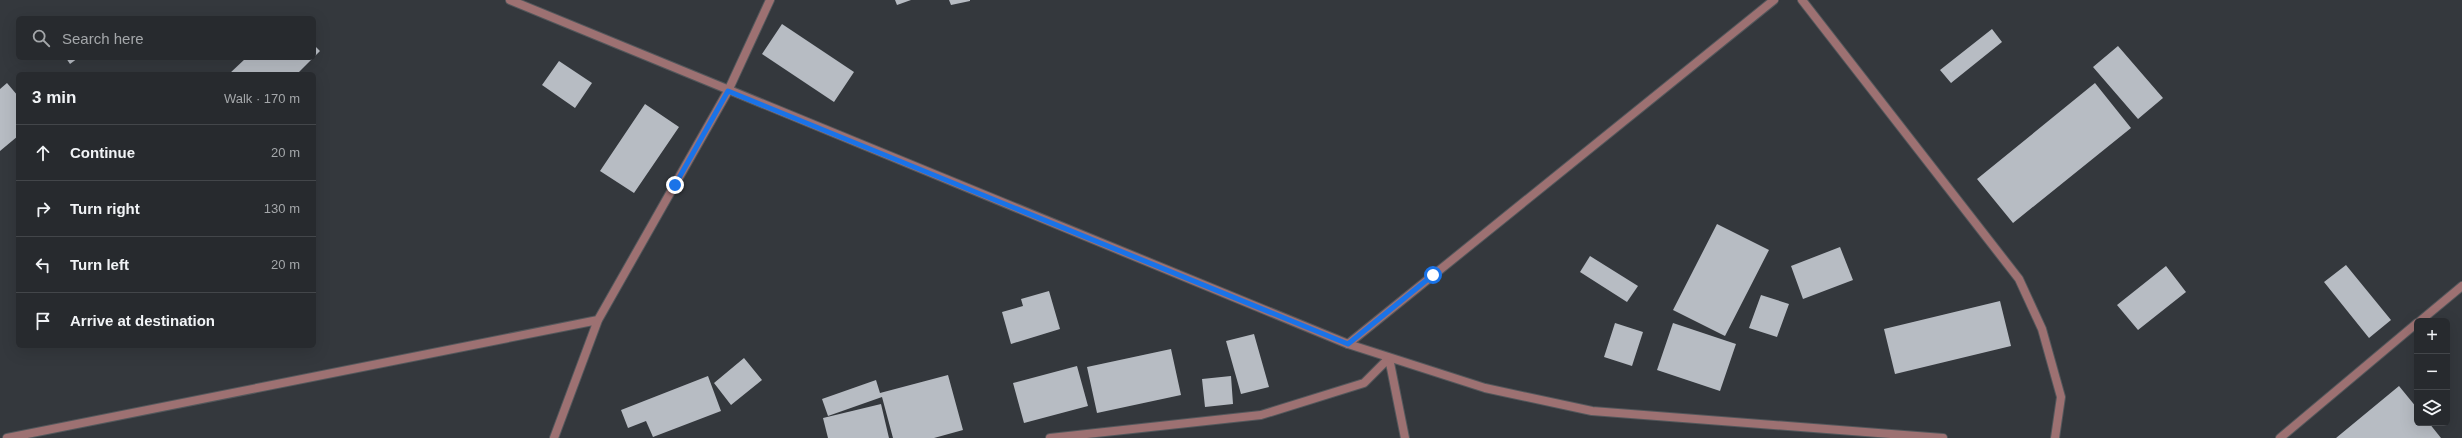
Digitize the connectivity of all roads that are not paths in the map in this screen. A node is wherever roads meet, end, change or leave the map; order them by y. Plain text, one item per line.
1 (510, 0) edge
2 (770, 0) edge
3 (1774, 0) edge
4 (1802, 0) edge
5 (728, 91) junction
6 (2462, 286) edge
7 (2424, 318) edge
8 (598, 320) junction
9 (2414, 326) edge
10 (1348, 344) junction
11 (1388, 358) junction
12 (6, 438) edge
13 (554, 438) edge
14 (1050, 438) edge
15 (1405, 438) edge
16 (1943, 438) edge
17 (2056, 438) edge
18 (2280, 438) edge

1 - 5 street
2 - 5 street
3 - 10 street
4 - 17 street
5 - 8 street
5 - 10 street
6 - 7 street
8 - 12 street
8 - 13 street
9 - 18 street
10 - 11 street
11 - 14 street
11 - 15 street
11 - 16 street

